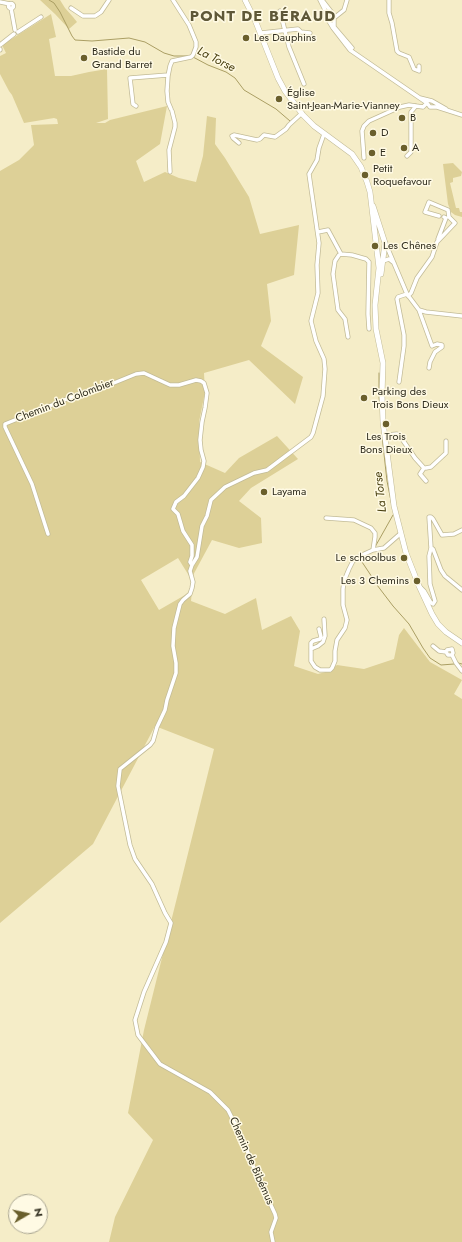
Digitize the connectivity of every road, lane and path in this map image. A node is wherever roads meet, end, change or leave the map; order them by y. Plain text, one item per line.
1 (109, 0) edge
2 (173, 0) edge
3 (245, 0) edge
4 (321, 0) edge
5 (347, 0) edge
6 (390, 0) edge
7 (0, 2) edge
8 (71, 8) dead end
9 (280, 11) dead end
10 (41, 16) dead end
11 (331, 17) junction
12 (285, 30) junction
13 (16, 32) junction
14 (261, 33) junction
15 (310, 33) dead end
16 (0, 45) edge
17 (419, 66) dead end
18 (168, 75) junction
19 (304, 84) dead end
20 (417, 97) junction
21 (427, 103) junction
22 (136, 106) dead end
23 (416, 106) junction
24 (448, 110) junction
25 (302, 113) junction
26 (462, 115) edge
27 (324, 134) junction
28 (239, 143) dead end
29 (407, 156) dead end
30 (361, 168) junction
31 (170, 172) dead end
32 (370, 199) junction
33 (439, 216) dead end
34 (444, 217) dead end
35 (379, 222) junction
36 (373, 223) junction
37 (318, 232) junction
38 (384, 239) junction
39 (437, 242) junction
40 (376, 251) junction
41 (341, 254) junction
42 (384, 255) junction
43 (394, 262) junction
44 (407, 295) junction
45 (368, 296) junction
46 (377, 297) junction
47 (419, 310) junction
48 (462, 316) edge
49 (369, 329) dead end
50 (348, 337) dead end
51 (429, 368) dead end
52 (399, 382) dead end
53 (382, 403) junction
54 (387, 435) junction
55 (446, 441) dead end
56 (387, 451) junction
57 (424, 468) junction
58 (426, 481) dead end
59 (326, 518) dead end
60 (462, 530) edge
61 (48, 534) dead end
62 (401, 536) junction
63 (431, 548) junction
64 (373, 550) junction
65 (192, 565) junction
66 (419, 586) junction
67 (462, 590) edge
68 (324, 619) dead end
69 (319, 629) dead end
70 (462, 643) edge
71 (433, 646) dead end
72 (311, 648) junction
73 (462, 671) edge
74 (273, 1242) edge

1 - 8 street
2 - 18 street
3 - 14 main road
4 - 11 street
5 - 11 street
6 - 17 street
7 - 13 street
9 - 12 street
10 - 13 street
11 - 20 street
12 - 14 street
12 - 15 street
12 - 19 street
13 - 16 street
14 - 25 main road
18 - 22 street
18 - 31 street
20 - 21 street
20 - 24 street
21 - 23 street
21 - 24 street
23 - 29 street
23 - 30 street
24 - 26 street
25 - 27 main road
25 - 28 street
27 - 30 main road
27 - 37 street, Chemin de Bibémus
30 - 32 main road
32 - 35 main road
32 - 36 main road
33 - 39 street
34 - 39 street
35 - 36 main road
35 - 38 main road
36 - 40 main road
37 - 41 street
37 - 65 street, Chemin de Bibémus
38 - 42 main road
38 - 43 street
39 - 44 street
40 - 42 main road
40 - 46 main road
41 - 45 street
41 - 50 street
42 - 43 street
42 - 46 main road
43 - 44 street
44 - 47 street
44 - 52 street
45 - 46 street
45 - 49 street
46 - 53 main road
47 - 48 street
47 - 51 street
53 - 54 main road
53 - 56 main road
54 - 56 main road
54 - 57 street
55 - 57 street
56 - 62 main road
57 - 58 street
59 - 64 street
60 - 63 street
61 - 65 street, Chemin du Colombier
62 - 64 street
62 - 66 main road
63 - 66 street
63 - 67 street
64 - 72 street
65 - 74 street, Chemin de Bibémus
66 - 70 main road
68 - 72 street
69 - 72 street
71 - 73 street

